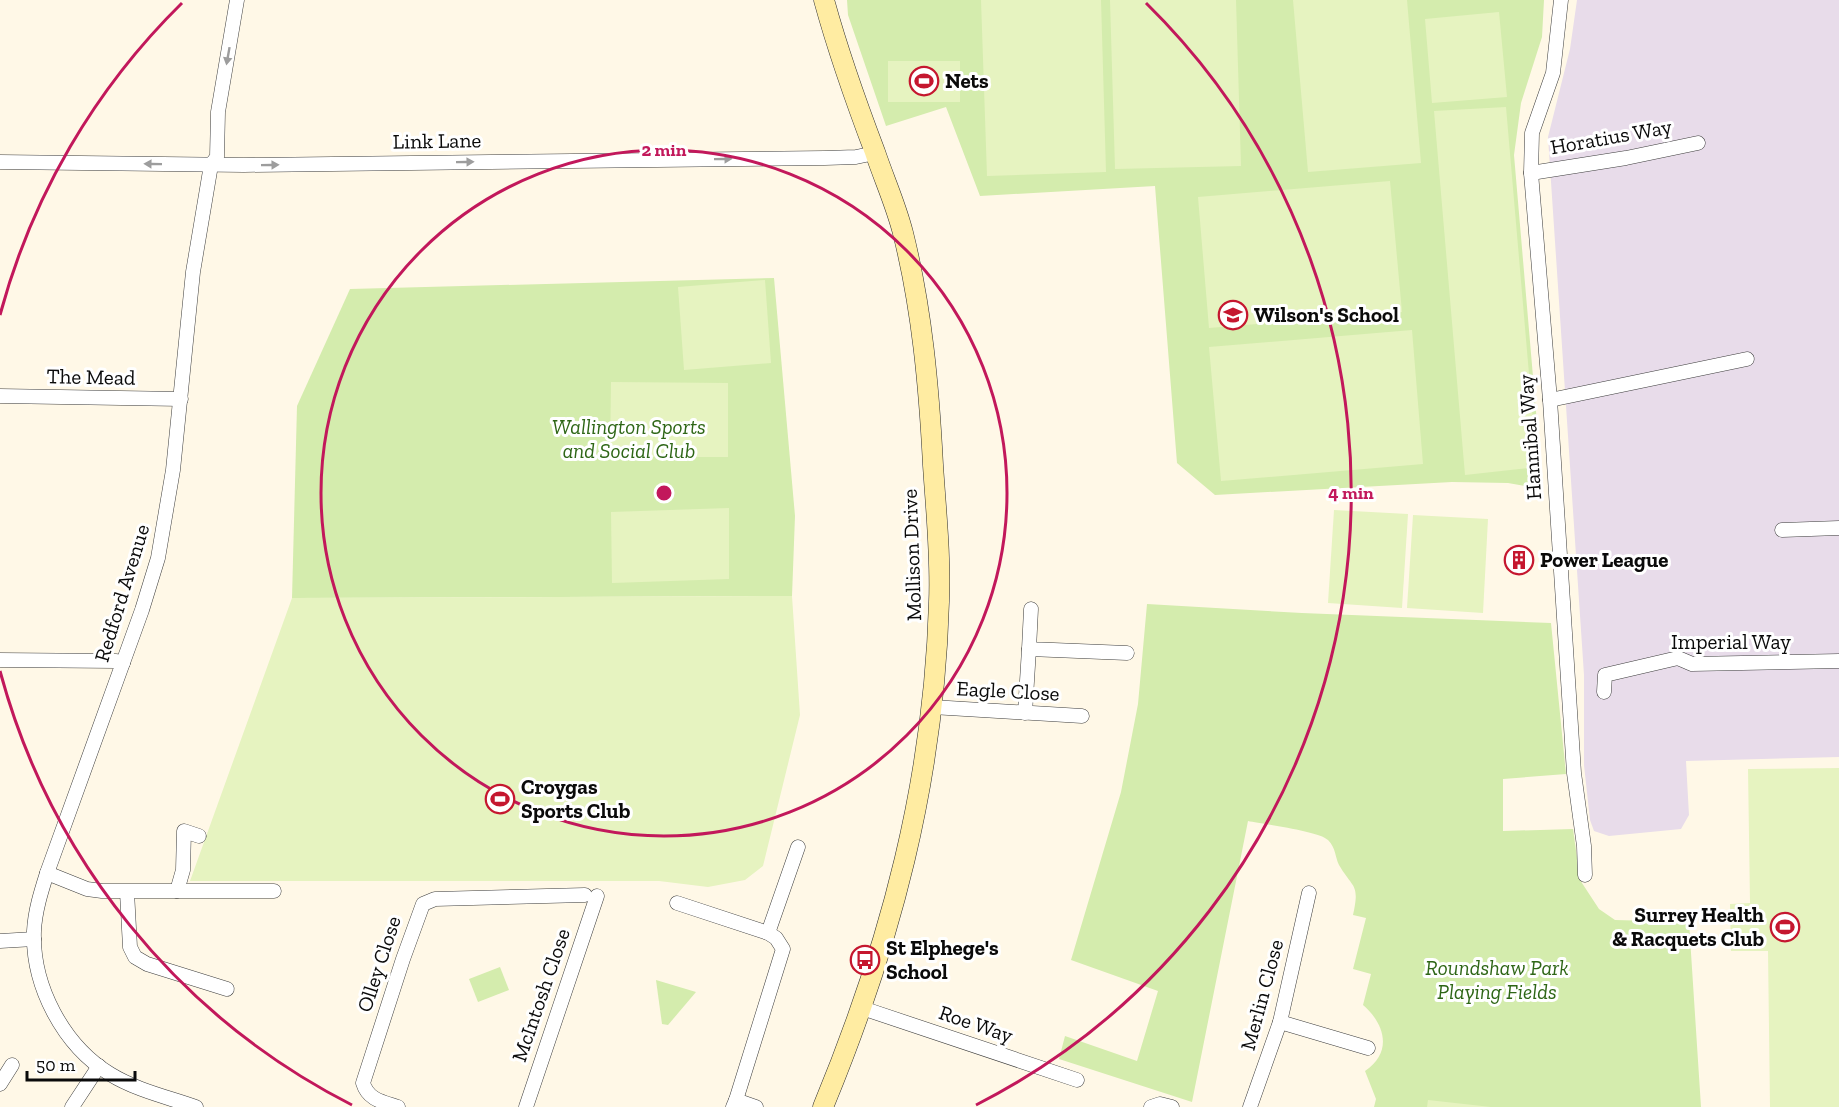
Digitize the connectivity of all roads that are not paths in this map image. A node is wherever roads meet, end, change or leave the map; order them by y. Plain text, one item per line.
1 (237, 0) edge
2 (824, 0) edge
3 (1561, 0) edge
4 (1698, 143) dead end
5 (875, 153) junction
6 (0, 162) edge
7 (211, 165) junction
8 (1531, 173) junction
9 (1747, 359) dead end
10 (0, 396) edge
11 (181, 399) junction
12 (1550, 400) junction
13 (1839, 528) edge
14 (1782, 530) dead end
15 (1031, 609) dead end
16 (1029, 649) junction
17 (1127, 653) dead end
18 (0, 660) edge
19 (1839, 662) edge
20 (123, 663) junction
21 (1605, 692) dead end
22 (932, 707) junction
23 (1025, 713) junction
24 (1082, 716) dead end
25 (199, 836) dead end
26 (798, 847) dead end
27 (47, 873) junction
28 (1585, 875) dead end
29 (177, 891) junction
30 (274, 891) dead end
31 (127, 892) junction
32 (1309, 893) dead end
33 (591, 895) joint
34 (677, 903) dead end
35 (768, 933) junction
36 (34, 939) junction
37 (0, 941) edge
38 (227, 989) dead end
39 (862, 1008) junction
40 (1280, 1022) junction
41 (1368, 1048) dead end
42 (12, 1065) dead end
43 (99, 1066) junction
44 (1077, 1080) dead end
45 (0, 1084) edge
46 (735, 1103) edge
47 (72, 1107) edge
48 (196, 1107) edge
49 (398, 1107) edge
50 (526, 1107) edge
51 (756, 1107) edge
52 (823, 1107) edge
53 (1151, 1107) edge
54 (1172, 1107) edge
55 (1250, 1107) edge

1 -> 7 street, Redford Avenue
2 - 5 main road, Mollison Drive
3 - 8 street, Hannibal Way
4 - 8 street, Horatius Way
7 -> 5 street, Link Lane
5 - 22 main road, Mollison Drive
7 -> 6 street, Link Lane
7 - 11 street, Redford Avenue
8 - 12 street, Hannibal Way
9 - 12 street
10 - 11 street, The Mead
11 - 20 street, Redford Avenue
12 - 28 street, Hannibal Way
13 - 14 street
15 - 16 street
16 - 17 street
16 - 23 street
18 - 20 street
19 - 21 street, Imperial Way
20 - 27 street, Redford Avenue
22 - 23 street, Eagle Close
22 - 39 main road, Mollison Drive
23 - 24 street, Eagle Close
25 - 29 street
26 - 35 street
27 - 31 street
27 - 36 street, Redford Avenue
29 - 30 street
29 - 31 street
31 - 38 street
32 - 40 street, Merlin Close
33 - 49 street, Olley Close
33 - 50 street, McIntosh Close
34 - 35 street
35 - 46 street
36 - 37 street
36 - 43 street, Redford Avenue
39 - 44 street, Roe Way
39 - 52 main road, Mollison Drive
40 - 41 street
40 - 55 street, Merlin Close
42 - 45 street
43 - 47 street
43 - 48 street, Redford Avenue
46 - 51 street
53 - 54 street

